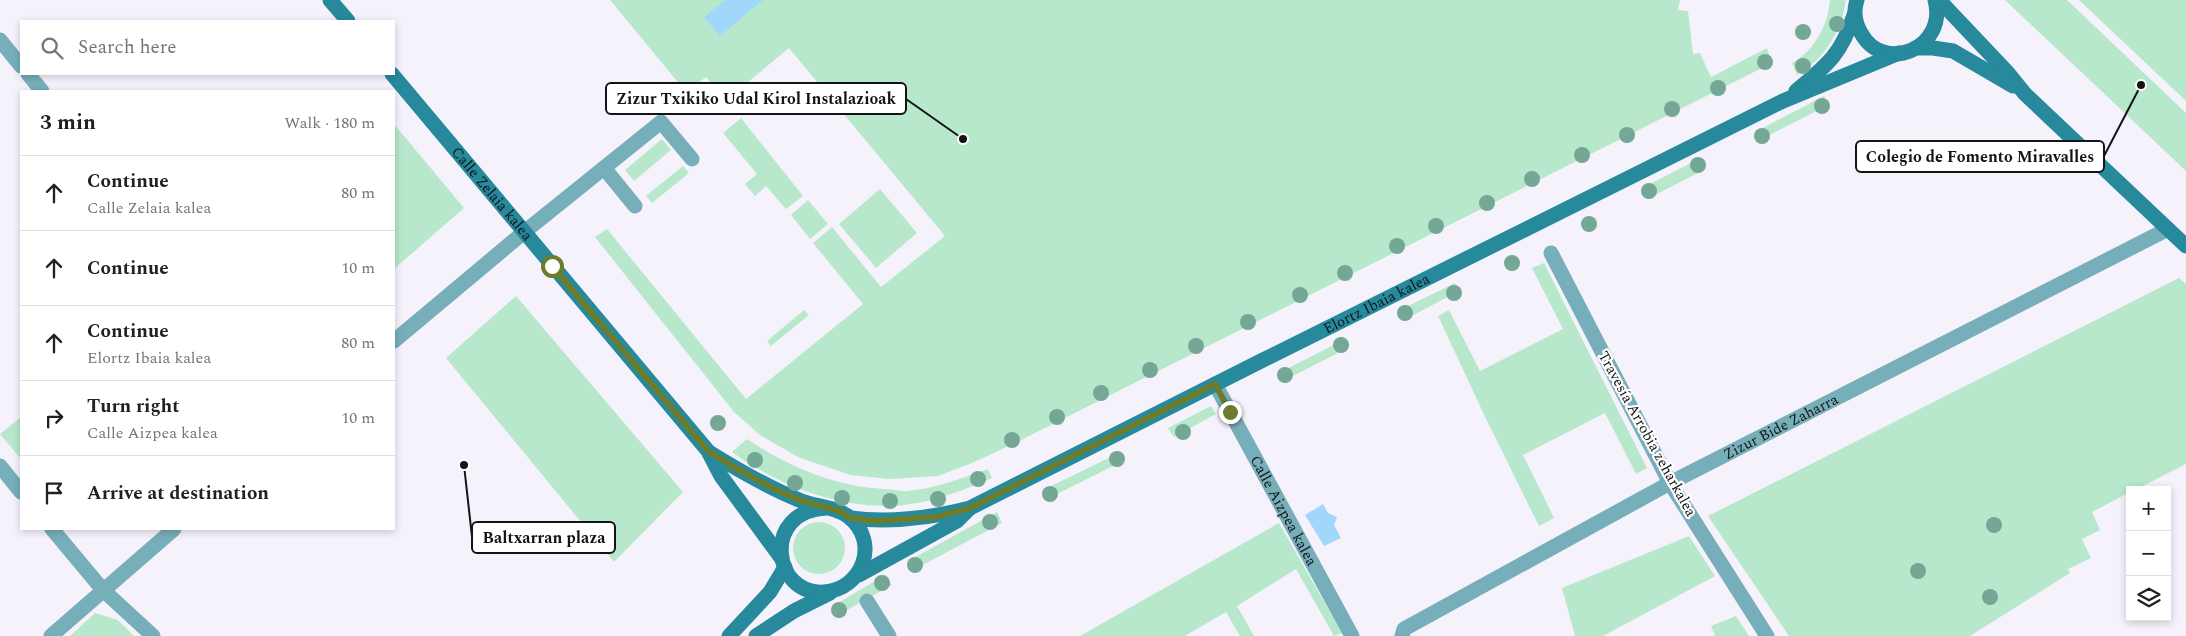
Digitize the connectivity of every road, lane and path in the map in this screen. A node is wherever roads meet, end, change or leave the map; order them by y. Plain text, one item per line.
1 (330, 0) edge
2 (1934, 0) edge
3 (1939, 0) edge
4 (1856, 8) edge
5 (347, 20) edge
6 (0, 40) edge
7 (1918, 48) junction
8 (1899, 53) junction
9 (20, 65) edge
10 (29, 75) edge
11 (393, 75) edge
12 (41, 90) edge
13 (2025, 94) junction
14 (1783, 101) junction
15 (692, 159) dead end
16 (604, 168) junction
17 (635, 206) dead end
18 (2168, 230) junction
19 (523, 233) junction
20 (2186, 246) edge
21 (1551, 253) dead end
22 (395, 339) edge
23 (1215, 384) junction
24 (708, 451) junction
25 (0, 466) edge
26 (1670, 483) junction
27 (20, 491) edge
28 (827, 508) junction
29 (970, 508) junction
30 (850, 518) junction
31 (53, 530) edge
32 (173, 530) edge
33 (783, 563) junction
34 (859, 575) junction
35 (103, 590) junction
36 (836, 590) junction
37 (867, 601) dead end
38 (51, 636) edge
39 (153, 636) edge
40 (729, 636) edge
41 (756, 636) edge
42 (889, 636) edge
43 (1352, 636) edge
44 (1402, 636) edge
45 (1767, 636) edge

1 - 5 street
2 - 7 street
3 - 13 street
4 - 8 street
4 - 14 street, Elortz Ibaia kalea
6 - 9 street
7 - 8 street, Elortz Ibaia kalea
7 - 13 street, Elortz Ibaia kalea
8 - 14 street, Elortz Ibaia kalea
10 - 12 street
11 - 19 street, Calle Zelaia kalea
13 - 18 street
14 - 23 street, Elortz Ibaia kalea
15 - 16 street
16 - 17 street
16 - 19 street
18 - 20 street
18 - 26 street, Zizur Bide Zaharra
19 - 22 street
19 - 24 street, Calle Zelaia kalea
21 - 26 street, Travesía Arrobia zeharkalea
23 - 29 street, Elortz Ibaia kalea
23 - 43 street, Calle Aizpea kalea
24 - 28 street, Calle Zelaia kalea
24 - 33 street, Calle Zelaia kalea
25 - 27 street
26 - 44 street, Zizur Bide Zaharra
26 - 45 street, Travesía Arrobia zeharkalea
28 - 30 street
28 - 33 street
29 - 30 street, Elortz Ibaia kalea
29 - 34 street, Elortz Ibaia kalea
30 - 34 street
31 - 35 street
32 - 35 street
33 - 36 street
33 - 40 street
34 - 36 street
35 - 38 street
35 - 39 street
36 - 41 street
37 - 42 street

